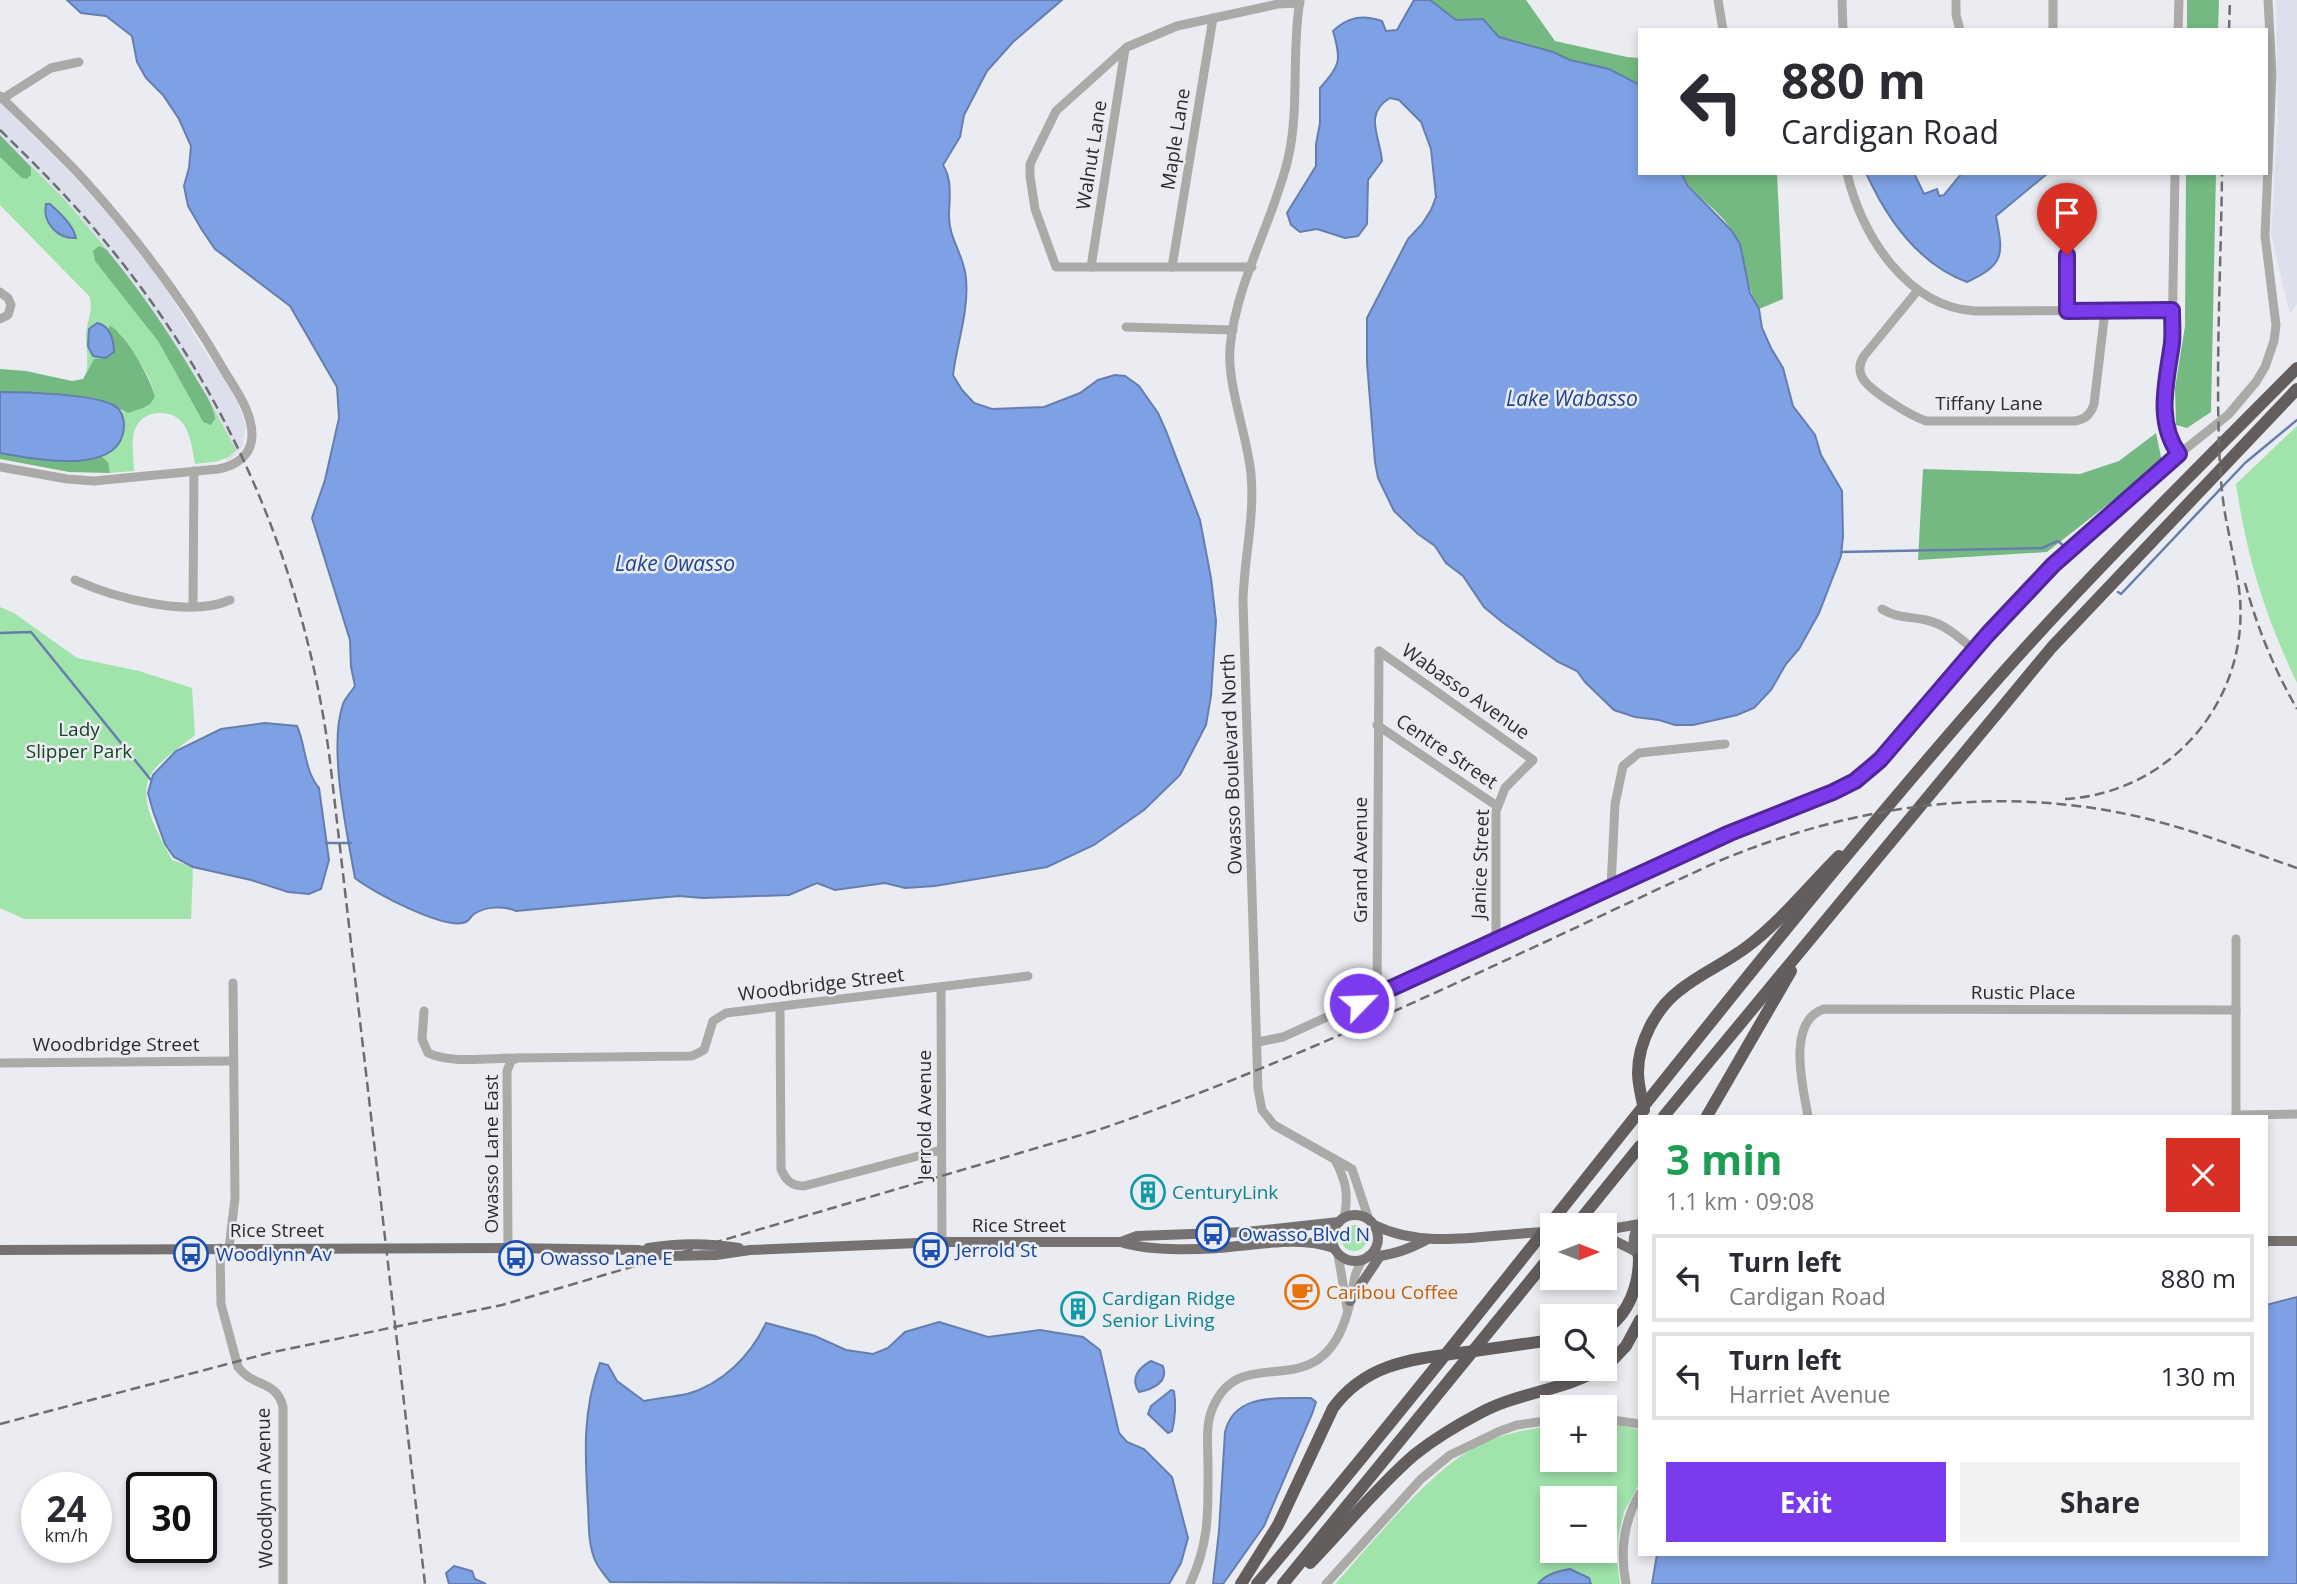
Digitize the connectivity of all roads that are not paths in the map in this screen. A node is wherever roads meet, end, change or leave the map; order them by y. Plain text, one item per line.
1 (1718, 0) edge
2 (1842, 0) edge
3 (1956, 0) edge
4 (2053, 0) edge
5 (2179, 0) edge
6 (2268, 0) edge
7 (1300, 1) edge
8 (1213, 18) junction
9 (1723, 28) edge
10 (1843, 28) edge
11 (1959, 28) edge
12 (2053, 28) edge
13 (2178, 28) edge
14 (1125, 49) junction
15 (79, 62) dead end
16 (1, 97) edge
17 (2268, 167) edge
18 (1848, 175) edge
19 (2175, 175) edge
20 (2268, 175) edge
21 (2067, 231) dead end
22 (1091, 267) junction
23 (1172, 267) junction
24 (1252, 267) junction
25 (1918, 290) junction
26 (0, 292) edge
27 (2172, 310) junction
28 (2067, 311) junction
29 (2105, 311) junction
30 (0, 319) edge
31 (1126, 327) dead end
32 (1233, 330) junction
33 (2297, 368) edge
34 (2297, 389) edge
35 (2179, 454) junction
36 (0, 467) edge
37 (194, 471) junction
38 (75, 580) dead end
39 (230, 600) dead end
40 (193, 607) junction
41 (1882, 610) dead end
42 (1974, 650) junction
43 (1379, 651) joint
44 (1377, 725) junction
45 (1725, 744) dead end
46 (1533, 760) joint
47 (1497, 806) junction
48 (1868, 831) junction
49 (1611, 888) junction
50 (2236, 939) dead end
51 (1496, 940) junction
52 (1808, 940) junction
53 (1028, 976) dead end
54 (233, 983) dead end
55 (941, 987) junction
56 (1377, 995) junction
57 (780, 1007) junction
58 (424, 1010) dead end
59 (2236, 1010) junction
60 (1258, 1042) junction
61 (514, 1060) junction
62 (233, 1061) junction
63 (0, 1063) edge
64 (2297, 1114) edge
65 (1645, 1115) edge
66 (1665, 1115) edge
67 (1708, 1115) edge
68 (1805, 1115) edge
69 (2236, 1115) edge
70 (2266, 1115) edge
71 (1638, 1148) edge
72 (941, 1150) junction
73 (1335, 1160) junction
74 (1586, 1213) edge
75 (1341, 1220) junction
76 (1371, 1222) junction
77 (1638, 1224) edge
78 (1638, 1227) edge
79 (1617, 1228) edge
80 (1540, 1232) edge
81 (1426, 1240) junction
82 (2268, 1241) edge
83 (2297, 1241) edge
84 (942, 1242) junction
85 (1121, 1242) junction
86 (1617, 1243) edge
87 (225, 1248) junction
88 (508, 1248) junction
89 (0, 1250) edge
90 (1336, 1251) junction
91 (1638, 1256) edge
92 (1371, 1257) junction
93 (1540, 1269) edge
94 (1349, 1305) junction
95 (1617, 1318) edge
96 (1638, 1324) edge
97 (1638, 1336) edge
98 (1540, 1342) edge
99 (1617, 1355) edge
100 (1617, 1359) edge
101 (1575, 1381) edge
102 (1617, 1421) edge
103 (1540, 1422) edge
104 (1638, 1424) edge
105 (1638, 1497) edge
106 (283, 1584) edge
107 (1189, 1584) edge
108 (1241, 1584) edge
109 (1257, 1584) edge
110 (1283, 1584) edge
111 (1290, 1584) edge
112 (1326, 1584) edge
113 (1626, 1584) edge

1 - 9 street
2 - 10 street
3 - 11 street
4 - 12 street
5 - 13 street
6 - 17 street
7 - 8 street
7 - 24 street, Owasso Boulevard North
8 - 14 street
8 - 23 street, Maple Lane
14 - 22 street, Walnut Lane
14 - 22 street
15 - 16 street
16 - 37 street
18 - 25 street
19 - 27 street
20 - 35 street
21 - 28 street
22 - 23 street
23 - 24 street
24 - 32 street, Owasso Boulevard North
25 - 28 street
25 - 29 street, Tiffany Lane
26 - 30 street
27 - 29 street
27 - 35 street
28 - 29 street
31 - 32 street
32 - 60 street, Owasso Boulevard North
33 - 48 highway
34 - 52 highway
35 - 42 street
36 - 37 street
37 - 40 street
38 - 40 street
39 - 40 street
41 - 42 street
42 - 49 street
43 - 44 street, Grand Avenue
43 - 46 street, Wabasso Avenue
44 - 47 street, Centre Street
44 - 56 street, Grand Avenue
45 - 49 street
46 - 47 street, Janice Street
47 - 51 street, Janice Street
48 - 65 highway
48 - 109 highway
49 - 51 street
50 - 59 street
51 - 56 street
52 - 66 highway
52 - 67 highway
53 - 55 street, Woodbridge Street
54 - 62 street, Woodlynn Avenue
55 - 57 street, Woodbridge Street
55 - 72 street, Jerrold Avenue
56 - 60 street
57 - 61 street, Woodbridge Street
57 - 72 street
58 - 61 street, Woodbridge Street
59 - 68 street, Rustic Place
59 - 69 street
60 - 73 street, Owasso Boulevard North
61 - 88 street, Owasso Lane East
62 - 63 street, Woodbridge Street
62 - 87 street, Woodlynn Avenue
64 - 70 street
71 - 74 highway
72 - 84 street, Jerrold Avenue
73 - 75 street
73 - 76 street, Owasso Boulevard North
75 - 76 main road
75 - 85 main road, Rice Street
75 - 90 main road
76 - 81 main road
76 - 92 main road
77 - 79 main road
78 - 91 main road
80 - 81 main road
81 - 92 main road
82 - 83 main road
84 - 85 main road, Rice Street
84 - 88 main road, Rice Street
85 - 90 main road, Rice Street
86 - 91 main road
87 - 88 main road, Rice Street
87 - 89 main road, Rice Street
87 - 106 street, Woodlynn Avenue
90 - 92 main road
90 - 94 street
91 - 95 highway
92 - 94 main road
92 - 94 street
93 - 110 highway
94 - 107 street
96 - 99 highway
97 - 100 highway
98 - 108 highway
101 - 111 highway
102 - 104 street
103 - 112 street
105 - 113 street

